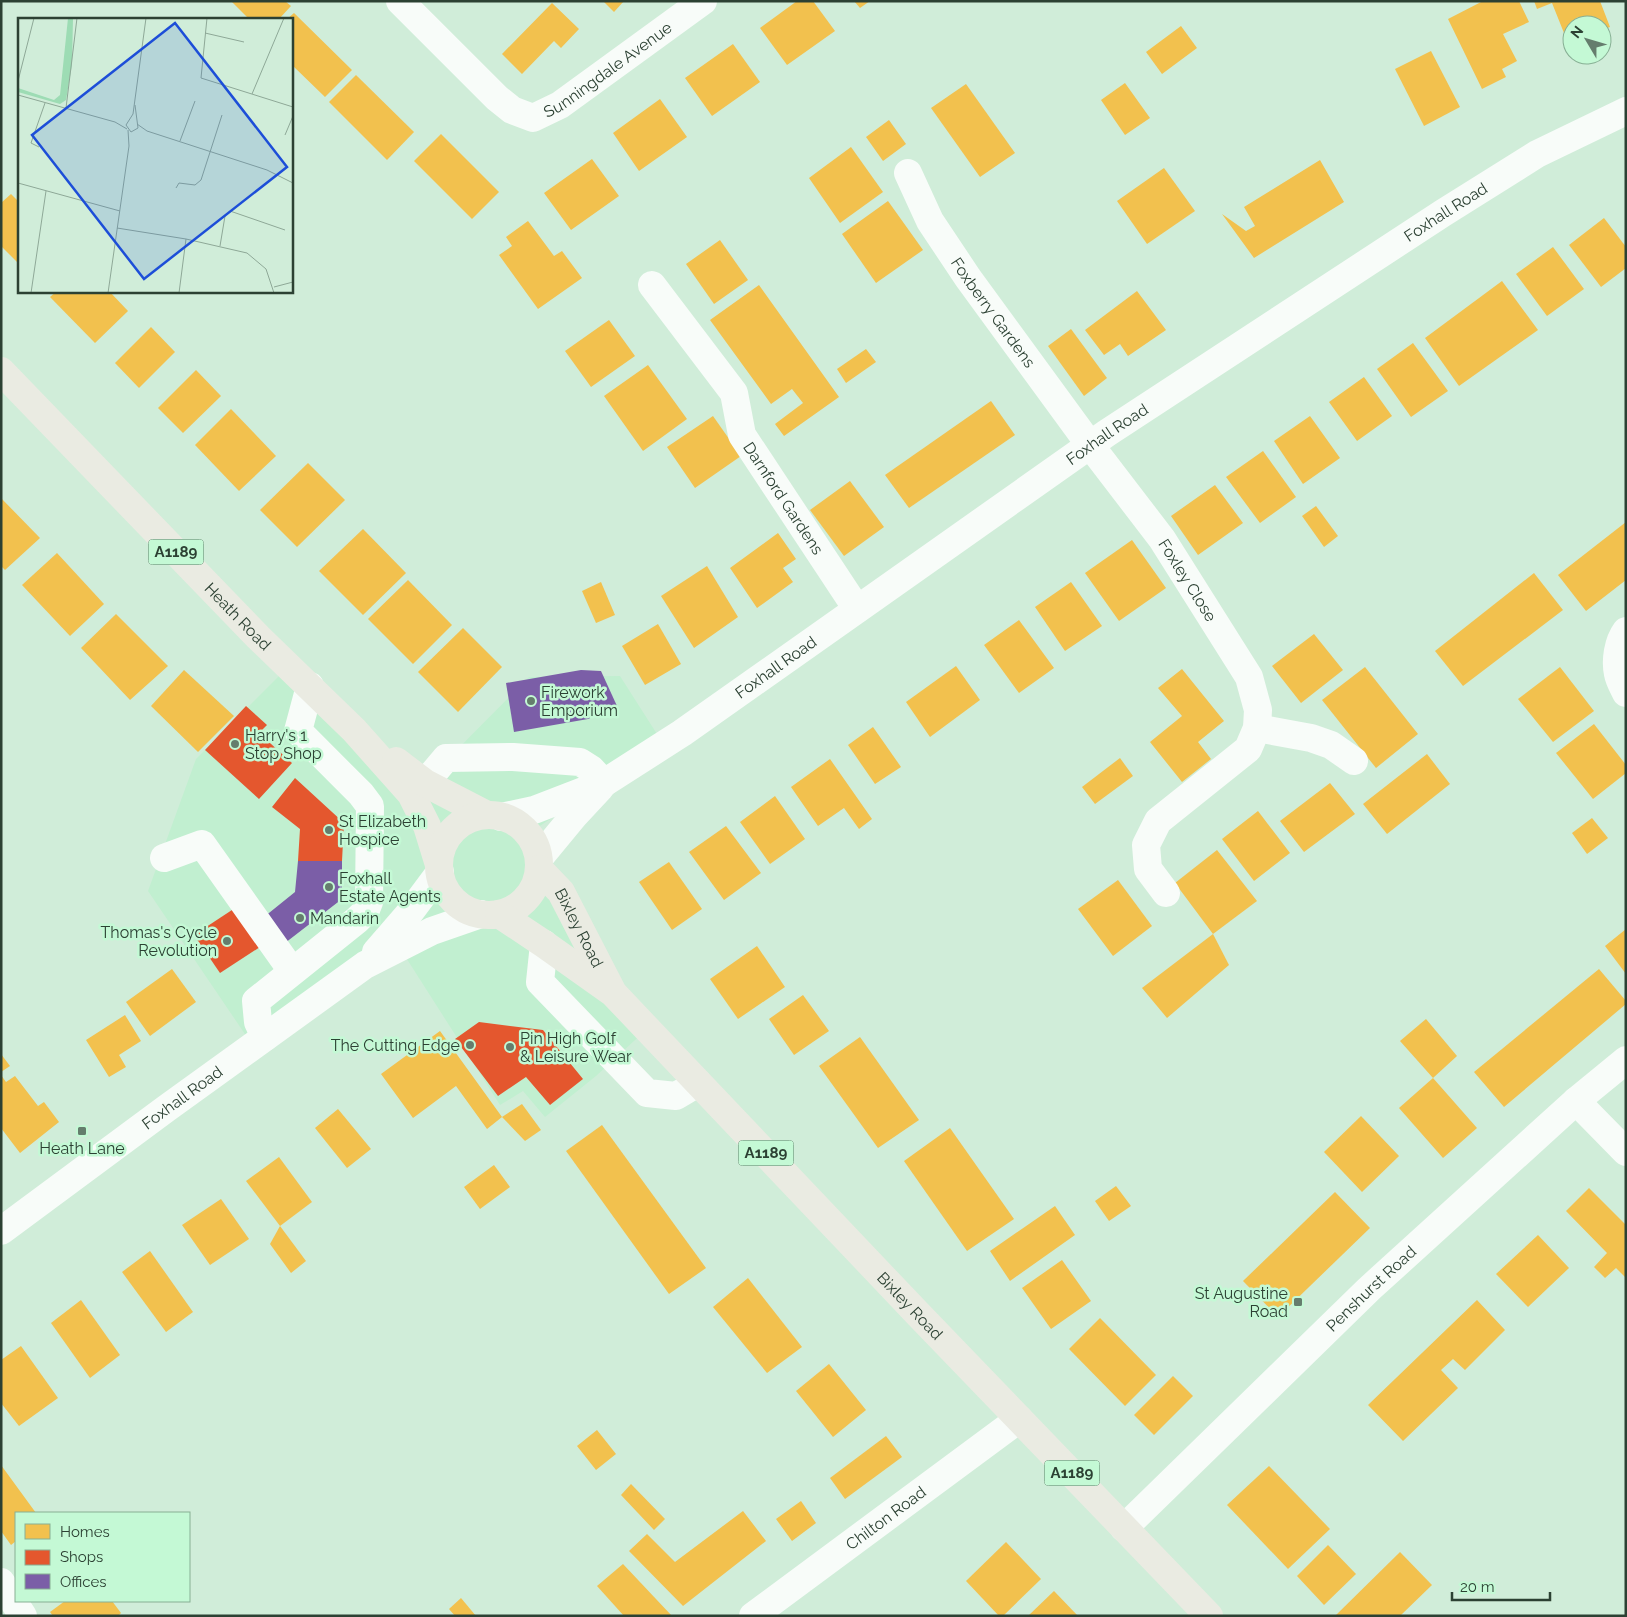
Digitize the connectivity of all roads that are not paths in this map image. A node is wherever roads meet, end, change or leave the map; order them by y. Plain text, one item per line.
1 (400, 1) edge
2 (703, 1) edge
3 (1626, 111) edge
4 (908, 174) dead end
5 (652, 285) dead end
6 (1, 371) edge
7 (1090, 445) junction
8 (857, 609) junction
9 (1626, 631) edge
10 (310, 686) junction
11 (1626, 693) edge
12 (1257, 728) junction
13 (354, 730) junction
14 (1354, 761) dead end
15 (426, 783) junction
16 (604, 784) junction
17 (494, 816) junction
18 (164, 858) dead end
19 (539, 863) junction
20 (439, 868) junction
21 (1166, 894) dead end
22 (490, 914) junction
23 (544, 944) junction
24 (365, 965) junction
25 (292, 971) junction
26 (613, 993) junction
27 (265, 1037) junction
28 (1626, 1060) edge
29 (698, 1083) junction
30 (1576, 1101) junction
31 (1626, 1152) edge
32 (2, 1231) edge
33 (1019, 1419) junction
34 (1124, 1528) junction
35 (1, 1582) edge
36 (23, 1616) edge
37 (752, 1616) edge
38 (1209, 1616) edge

1 - 2 street, Sunningdale Avenue
3 - 7 street, Foxhall Road
4 - 7 street, Foxberry Gardens
5 - 8 street, Darnford Gardens
6 - 10 main road, Heath Road / A1189
7 - 8 street, Foxhall Road
7 - 12 street, Foxley Close
8 - 16 street, Foxhall Road
9 - 11 street
10 - 13 main road, Heath Road / A1189
10 - 25 street
12 - 14 street
12 - 21 street, Foxley Close
13 - 15 main road, Heath Road / A1189
13 - 20 main road, Heath Road
15 - 16 street
15 - 17 main road, Heath Road / A1189
16 - 17 street, Foxhall Road
16 - 19 street, Foxhall Road
17 - 19 main road
17 - 20 main road
18 - 25 street
19 - 22 main road
19 - 26 main road, Bixley Road / A1189
20 - 22 main road
20 - 24 street, Foxhall Road
22 - 23 main road, Bixley Road / A1189
22 - 24 street, Foxhall Road
23 - 26 main road, Bixley Road / A1189
23 - 29 street
24 - 27 street, Foxhall Road
25 - 27 street
26 - 29 main road, Bixley Road / A1189
27 - 32 street, Foxhall Road
28 - 30 street, Penshurst Road
29 - 33 main road, Bixley Road / A1189
30 - 31 street
30 - 34 street, Penshurst Road
33 - 34 main road, Bixley Road / A1189
33 - 37 street, Chilton Road
34 - 38 main road, Bixley Road / A1189
35 - 36 street

